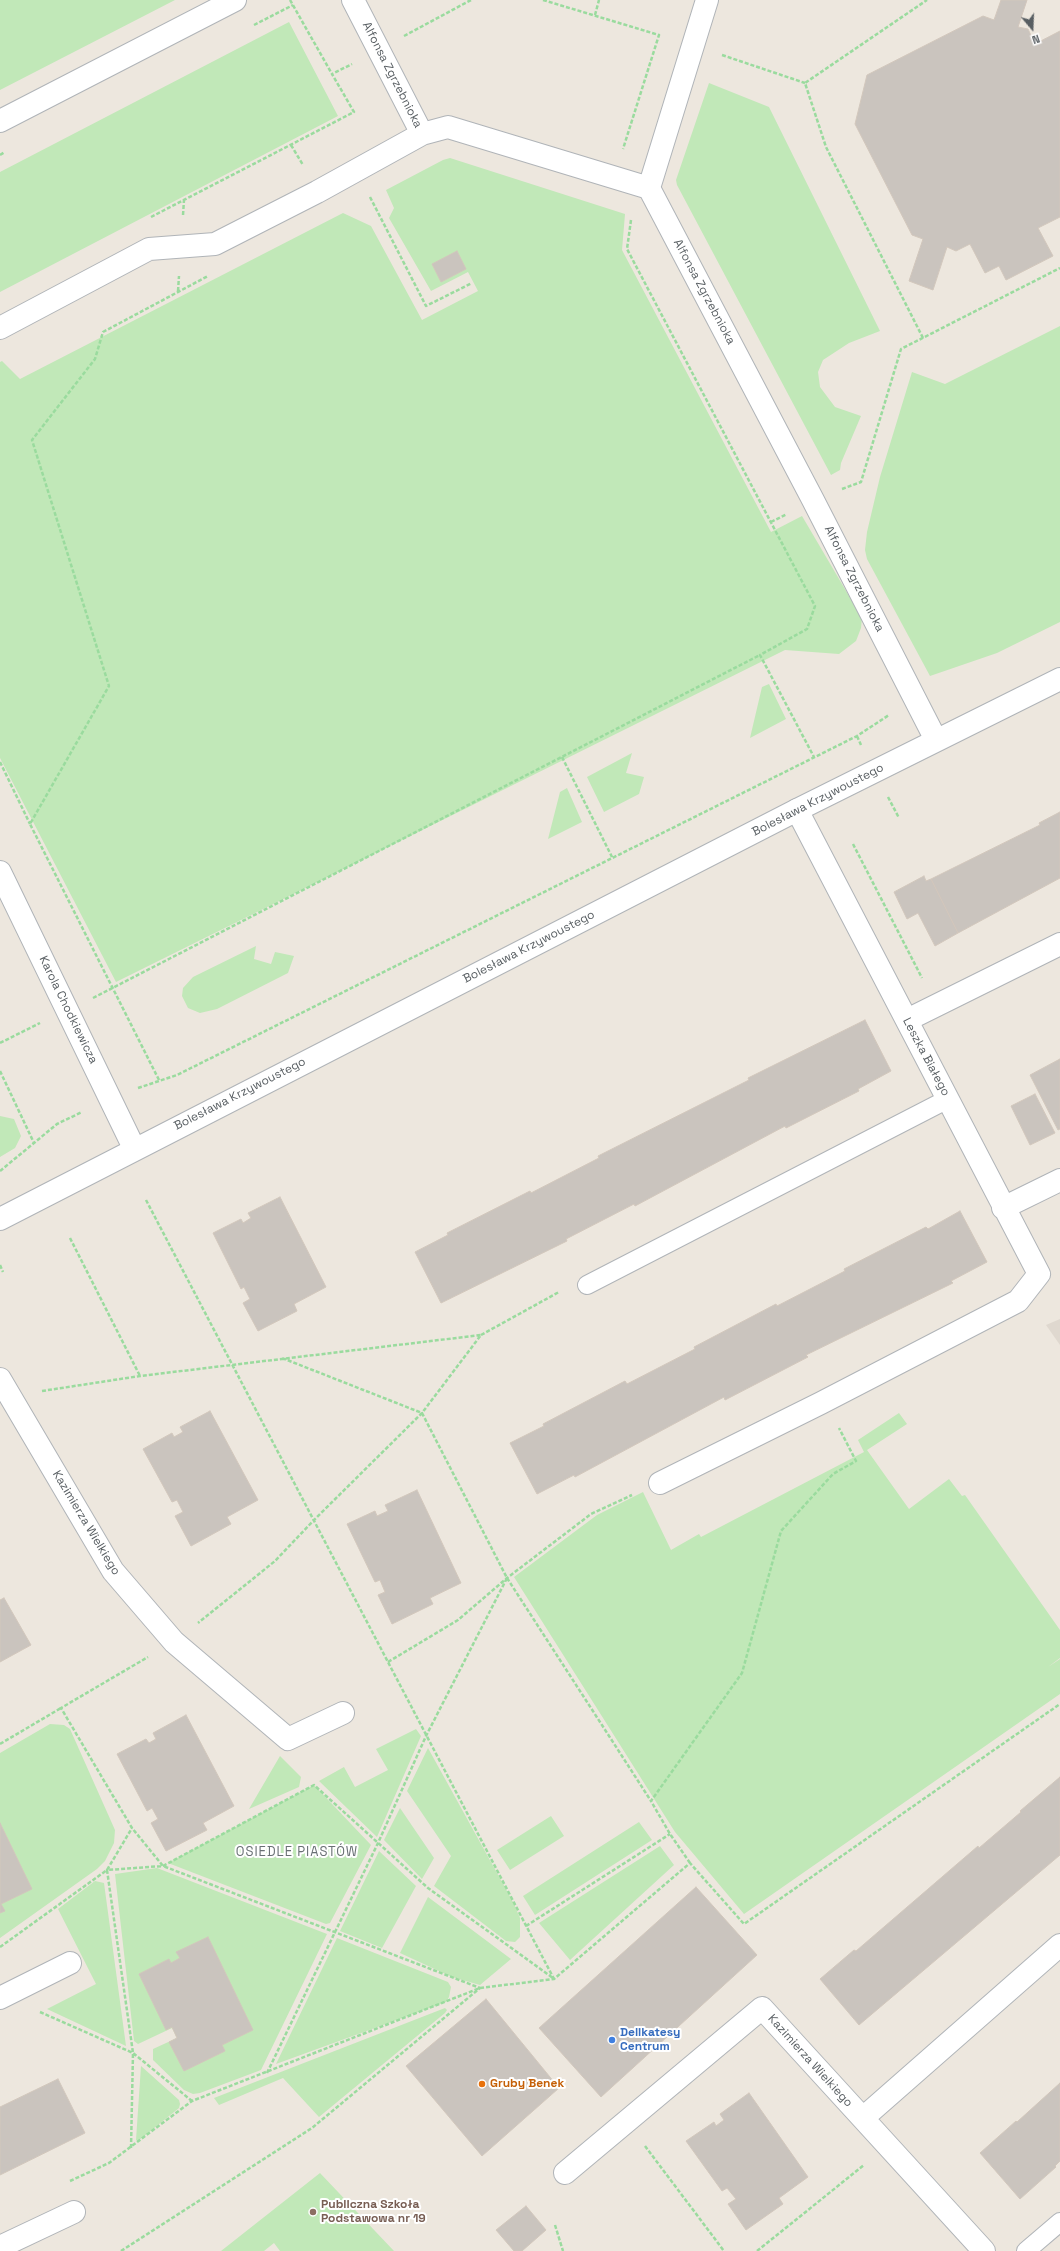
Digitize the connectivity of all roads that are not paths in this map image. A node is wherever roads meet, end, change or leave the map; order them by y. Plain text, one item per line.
1 (235, 0) edge
2 (353, 0) edge
3 (707, 0) edge
4 (0, 122) edge
5 (422, 134) junction
6 (649, 188) junction
7 (0, 328) edge
8 (1060, 679) edge
9 (936, 740) junction
10 (797, 810) junction
11 (0, 872) edge
12 (5, 896) edge
13 (1060, 944) edge
14 (907, 1020) junction
15 (948, 1099) junction
16 (134, 1148) junction
17 (1060, 1180) edge
18 (1003, 1208) junction
19 (0, 1219) edge
20 (587, 1285) road end
21 (5, 1388) edge
22 (660, 1483) road end
23 (343, 1712) dead end
24 (1060, 1945) edge
25 (70, 1963) dead end
26 (9, 1993) edge
27 (863, 2118) junction
28 (564, 2174) dead end
29 (74, 2212) dead end
30 (1060, 2222) edge
31 (0, 2247) edge
32 (984, 2251) edge
33 (1026, 2251) edge

1 - 4 street
2 - 5 street, Alfonsa Zgrzebnioka
3 - 6 street
5 - 6 street, Alfonsa Zgrzebnioka
5 - 7 street
6 - 9 street, Alfonsa Zgrzebnioka
8 - 9 street, Bolesława Krzywoustego
9 - 10 street, Bolesława Krzywoustego
10 - 14 street, Leszka Białego
10 - 16 street, Bolesława Krzywoustego
11 - 12 street, Karola Chodkiewicza
12 - 16 street, Karola Chodkiewicza
13 - 14 street
14 - 15 street, Leszka Białego
15 - 18 street, Leszka Białego
15 - 20 lane
16 - 19 street, Bolesława Krzywoustego
17 - 18 street
18 - 22 street, Leszka Białego
21 - 23 street, Kazimierza Wielkiego
24 - 27 street
25 - 26 street
27 - 28 street, Kazimierza Wielkiego
27 - 32 street, Kazimierza Wielkiego
29 - 31 street
30 - 33 lane

